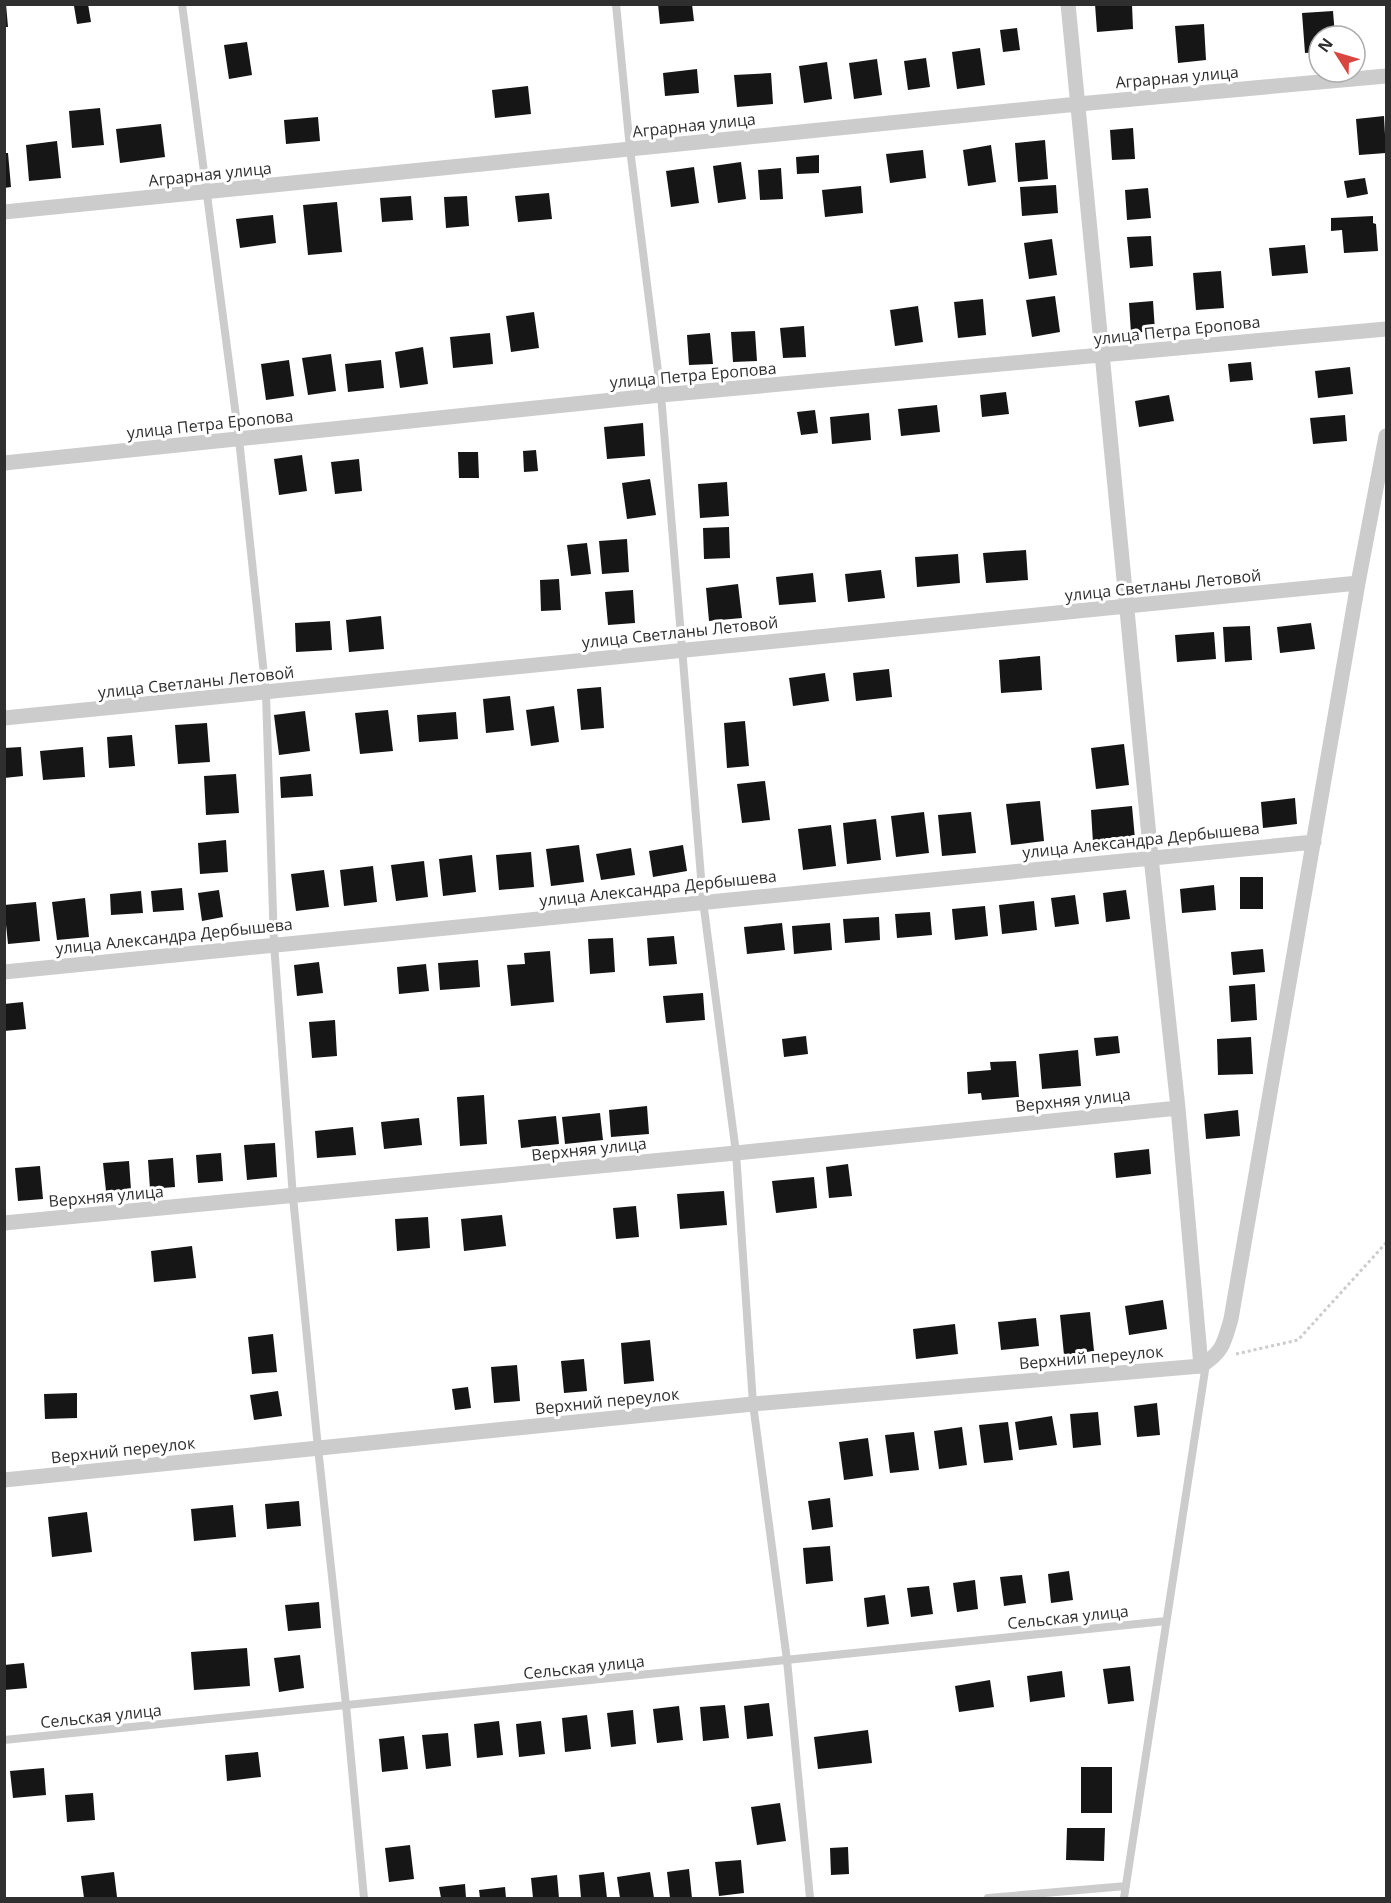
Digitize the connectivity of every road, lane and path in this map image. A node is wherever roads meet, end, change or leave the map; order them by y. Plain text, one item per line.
1 (182, 4) edge
2 (616, 4) edge
3 (1068, 4) edge
4 (1386, 76) edge
5 (1078, 104) junction
6 (630, 149) junction
7 (207, 193) junction
8 (4, 213) edge
9 (1386, 329) edge
10 (1103, 356) junction
11 (661, 395) junction
12 (1386, 436) edge
13 (239, 439) junction
14 (4, 463) edge
15 (1358, 583) junction
16 (1128, 607) junction
17 (683, 650) junction
18 (266, 694) junction
19 (4, 718) edge
20 (1314, 842) junction
21 (1151, 857) junction
22 (703, 902) junction
23 (274, 944) junction
24 (4, 972) edge
25 (1178, 1108) junction
26 (736, 1153) junction
27 (293, 1197) junction
28 (4, 1223) edge
29 (1386, 1243) edge
30 (1206, 1363) junction
31 (753, 1404) junction
32 (318, 1448) junction
33 (4, 1480) edge
34 (1166, 1621) junction
35 (787, 1659) junction
36 (346, 1705) junction
37 (4, 1740) edge
38 (1126, 1886) junction
39 (364, 1899) edge
40 (810, 1899) edge
41 (988, 1899) edge
42 (1124, 1899) edge

1 - 7 lane
2 - 6 lane
3 - 5 street
4 - 5 street, Аграрная улица
5 - 6 street, Аграрная улица
5 - 10 street
6 - 7 street, Аграрная улица
6 - 11 lane
7 - 8 street, Аграрная улица
7 - 13 lane
9 - 10 street, улица Петра Еропова
10 - 11 street, улица Петра Еропова
10 - 16 street
11 - 13 street, улица Петра Еропова
11 - 17 lane
12 - 15 street
13 - 14 street, улица Петра Еропова
13 - 18 lane
15 - 16 street, улица Светланы Летовой
15 - 20 street
16 - 17 street, улица Светланы Летовой
16 - 21 street
17 - 18 street, улица Светланы Летовой
17 - 22 lane
18 - 19 street, улица Светланы Летовой
18 - 23 lane
20 - 21 street, улица Александра Дербышева
20 - 30 street
21 - 22 street, улица Александра Дербышева
21 - 25 street
22 - 23 street, улица Александра Дербышева
22 - 26 lane
23 - 24 street, улица Александра Дербышева
23 - 27 lane
25 - 26 street, Верхняя улица
25 - 30 street
26 - 27 street, Верхняя улица
26 - 31 lane
27 - 28 street, Верхняя улица
27 - 32 lane
29 - 30 path
30 - 31 street, Верхний переулок
30 - 34 lane
31 - 32 street, Верхний переулок
31 - 35 lane
32 - 33 street, Верхний переулок
32 - 36 lane
34 - 35 lane, Сельская улица
34 - 38 lane
35 - 36 lane, Сельская улица
35 - 40 lane
36 - 37 lane, Сельская улица
36 - 39 lane
38 - 41 lane
38 - 42 lane

